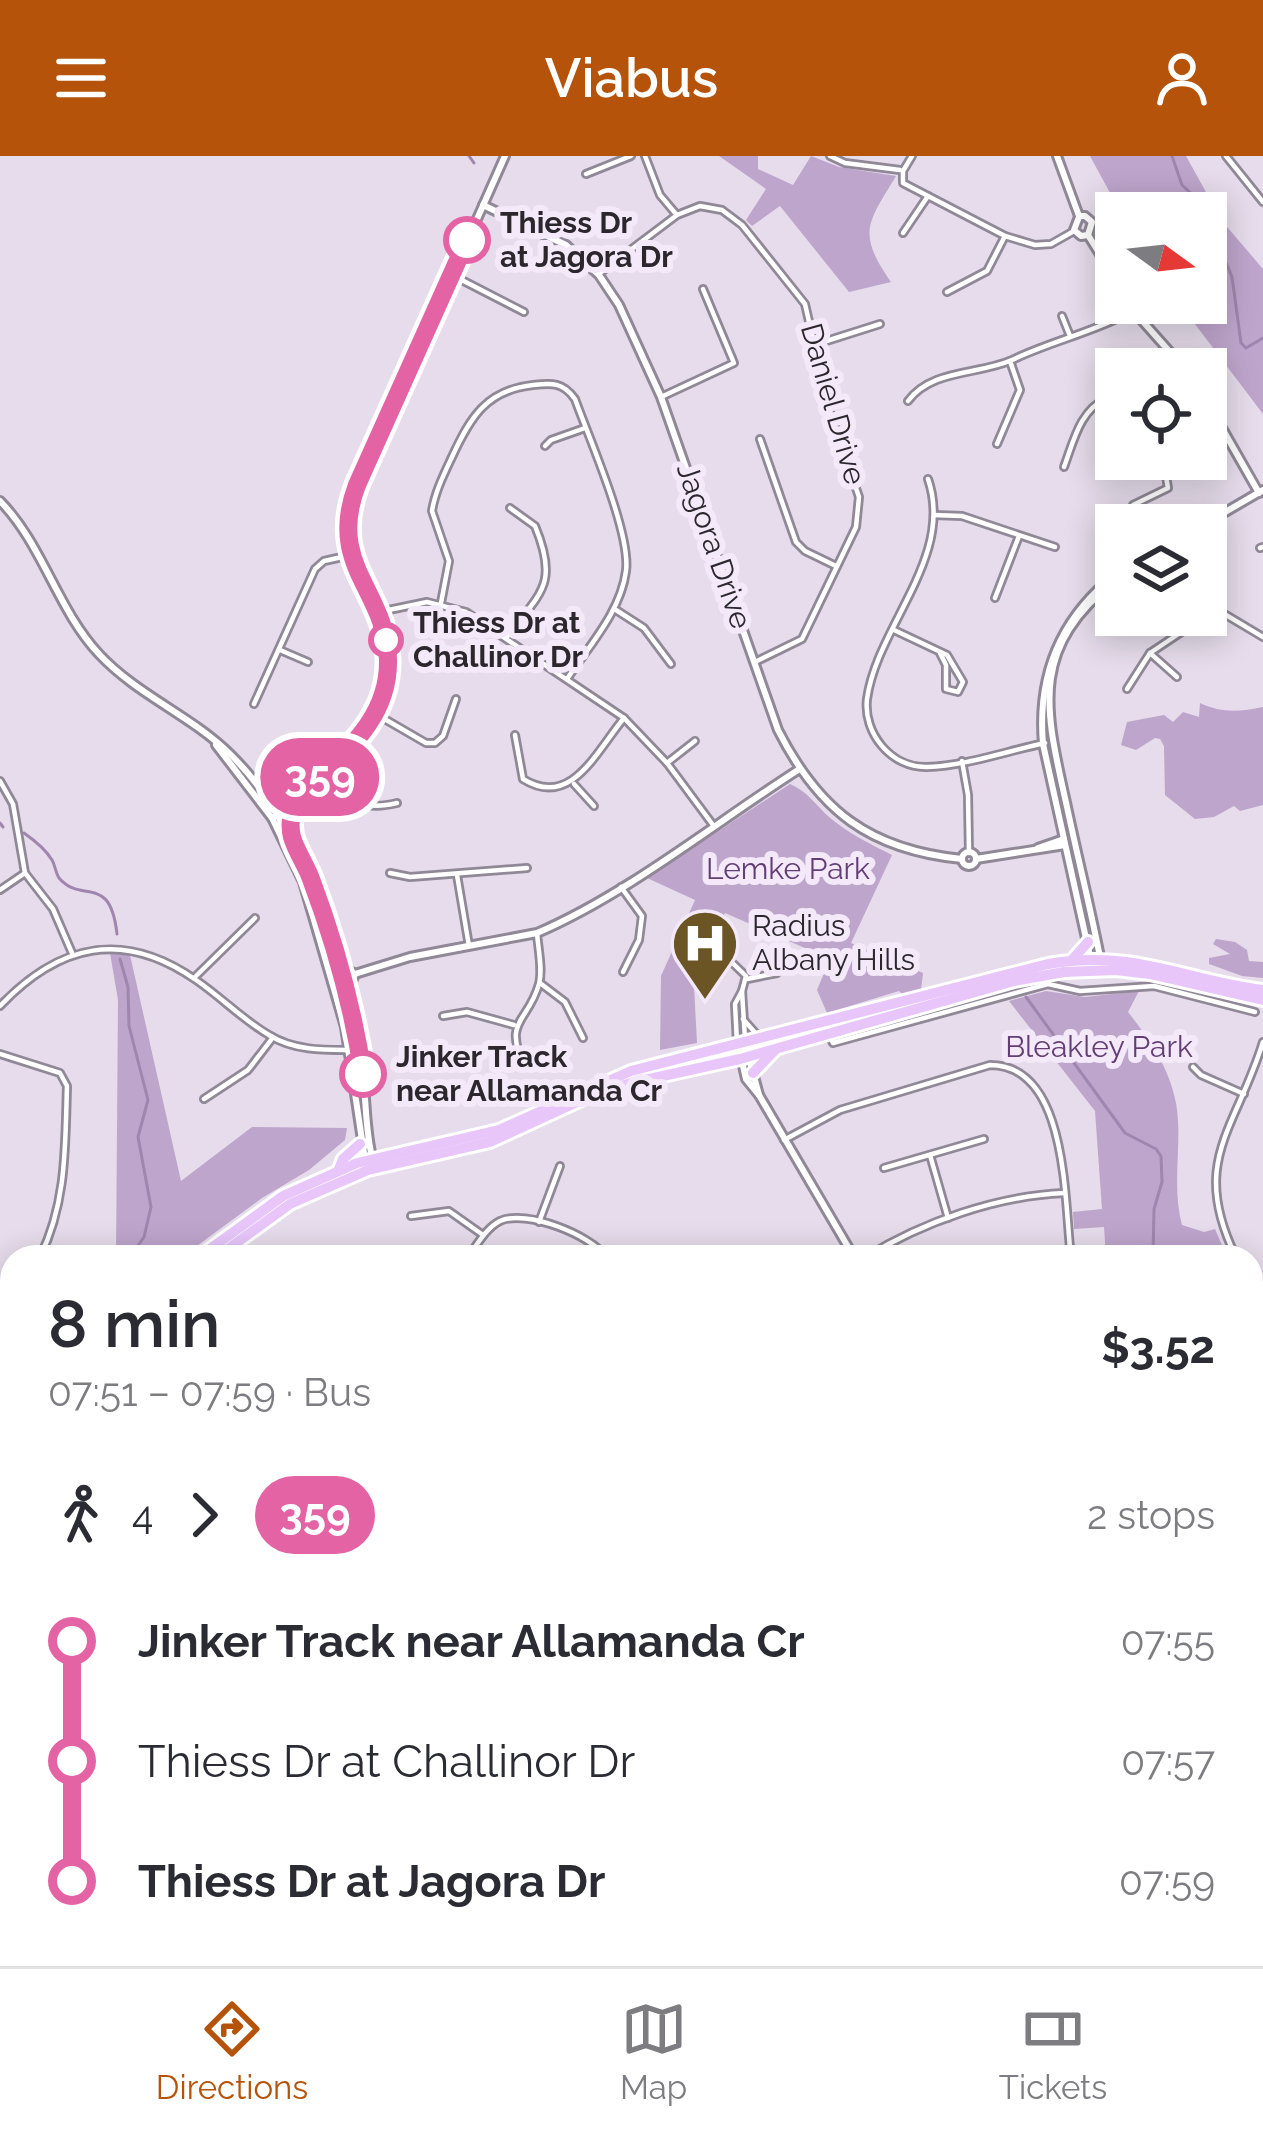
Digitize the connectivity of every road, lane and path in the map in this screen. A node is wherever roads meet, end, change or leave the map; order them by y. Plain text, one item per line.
1 (505, 156) edge
2 (631, 156) edge
3 (646, 156) edge
4 (830, 156) edge
5 (912, 156) edge
6 (1057, 156) edge
7 (1226, 156) edge
8 (903, 171) junction
9 (586, 174) dead end
10 (928, 196) junction
11 (1263, 202) edge
12 (483, 205) junction
13 (677, 215) junction
14 (1079, 216) junction
15 (1074, 231) junction
16 (903, 233) dead end
17 (1088, 235) junction
18 (1005, 236) junction
19 (1095, 246) edge
20 (452, 275) junction
21 (598, 275) junction
22 (703, 290) dead end
23 (947, 292) dead end
24 (524, 312) dead end
25 (1061, 316) dead end
26 (880, 324) dead end
27 (1106, 324) edge
28 (1145, 324) edge
29 (1070, 336) junction
30 (817, 344) junction
31 (1166, 348) edge
32 (1010, 361) junction
33 (661, 397) junction
34 (908, 401) dead end
35 (1095, 404) edge
36 (585, 428) junction
37 (1227, 438) edge
38 (760, 439) dead end
39 (997, 445) dead end
40 (545, 446) dead end
41 (1064, 467) dead end
42 (928, 479) dead end
43 (1166, 480) edge
44 (1261, 492) edge
45 (0, 501) edge
46 (1135, 504) edge
47 (510, 508) dead end
48 (1227, 511) edge
49 (933, 514) junction
50 (1019, 536) junction
51 (1055, 548) dead end
52 (351, 555) junction
53 (838, 566) junction
54 (995, 598) dead end
55 (1095, 600) edge
56 (441, 603) junction
57 (614, 609) junction
58 (378, 613) junction
59 (1227, 616) edge
60 (894, 629) junction
61 (1177, 636) edge
62 (1263, 637) edge
63 (506, 638) junction
64 (279, 650) junction
65 (940, 653) junction
66 (1150, 653) junction
67 (308, 662) dead end
68 (754, 662) junction
69 (670, 664) dead end
70 (1177, 676) dead end
71 (567, 679) junction
72 (1127, 689) dead end
73 (456, 699) dead end
74 (254, 704) dead end
75 (376, 714) junction
76 (624, 718) junction
77 (515, 735) dead end
78 (695, 741) dead end
79 (214, 742) junction
80 (1047, 743) junction
81 (962, 761) junction
82 (667, 764) junction
83 (798, 770) junction
84 (326, 771) junction
85 (0, 781) edge
86 (572, 782) junction
87 (267, 797) junction
88 (296, 801) junction
89 (397, 803) dead end
90 (594, 806) dead end
91 (276, 818) junction
92 (713, 825) junction
93 (1062, 828) junction
94 (290, 834) junction
95 (1069, 841) junction
96 (1041, 846) junction
97 (966, 856) junction
98 (527, 868) dead end
99 (26, 873) junction
100 (391, 873) dead end
101 (457, 875) junction
102 (621, 886) junction
103 (0, 890) edge
104 (255, 917) dead end
105 (537, 933) junction
106 (1088, 942) junction
107 (469, 946) junction
108 (719, 950) dead end
109 (72, 953) junction
110 (1071, 961) junction
111 (336, 962) junction
112 (1096, 965) junction
113 (623, 971) dead end
114 (776, 973) dead end
115 (356, 974) junction
116 (194, 978) junction
117 (747, 979) junction
118 (336, 980) junction
119 (540, 983) junction
120 (1263, 990) edge
121 (742, 991) junction
122 (1097, 991) junction
123 (346, 997) junction
124 (1263, 1000) edge
125 (0, 1006) edge
126 (1255, 1012) dead end
127 (443, 1016) dead end
128 (743, 1019) junction
129 (515, 1025) junction
130 (272, 1037) junction
131 (584, 1038) dead end
132 (830, 1038) junction
133 (760, 1039) junction
134 (1263, 1042) edge
135 (741, 1043) junction
136 (776, 1049) junction
137 (354, 1050) junction
138 (0, 1054) edge
139 (744, 1058) junction
140 (525, 1067) dead end
141 (1193, 1067) dead end
142 (753, 1073) junction
143 (1244, 1094) junction
144 (759, 1095) junction
145 (204, 1100) dead end
146 (984, 1139) dead end
147 (784, 1140) junction
148 (361, 1144) junction
149 (929, 1155) junction
150 (370, 1164) junction
151 (560, 1166) dead end
152 (884, 1168) dead end
153 (339, 1169) junction
154 (1064, 1193) junction
155 (411, 1216) dead end
156 (948, 1219) junction
157 (539, 1222) junction
158 (483, 1235) junction
159 (46, 1245) edge
160 (215, 1245) edge
161 (234, 1245) edge
162 (476, 1245) edge
163 (596, 1245) edge
164 (847, 1245) edge
165 (886, 1245) edge
166 (1069, 1245) edge
167 (1231, 1245) edge
168 (0, 1570) edge
169 (0, 1585) edge

1 - 12 street
2 - 9 street
3 - 13 street
4 - 8 street
5 - 8 street
6 - 14 street
7 - 11 street
8 - 10 street
10 - 16 street
10 - 18 street
12 - 20 street
12 - 21 street, Jagora Drive
13 - 21 street
13 - 30 street, Daniel Drive
14 - 15 street
14 - 17 street
15 - 17 street
15 - 18 street
17 - 19 street
18 - 23 street
20 - 24 street
20 - 52 street
21 - 33 street, Jagora Drive
22 - 33 street
25 - 29 street
26 - 30 street
27 - 29 street
28 - 31 street
29 - 32 street
30 - 53 street, Daniel Drive
32 - 34 street
32 - 39 street
33 - 68 street, Jagora Drive
35 - 41 street
36 - 40 street
36 - 56 street
36 - 57 street
37 - 44 street
38 - 53 street
42 - 49 street
43 - 46 street
44 - 48 street
45 - 79 street
47 - 63 street
49 - 50 street
49 - 60 street
50 - 51 street
50 - 54 street
52 - 58 street
52 - 64 street
53 - 68 street, Daniel Drive
55 - 80 street
56 - 58 street
56 - 63 street
57 - 69 street
57 - 71 street
58 - 75 street
59 - 62 street
60 - 65 street
60 - 81 street
61 - 66 street
63 - 71 street
64 - 67 street
64 - 74 street
65 - 65 street
66 - 70 street
66 - 72 street
68 - 83 street, Jagora Drive
71 - 76 street
73 - 75 street
75 - 84 street
76 - 82 street
76 - 86 street
77 - 86 street
78 - 82 street
79 - 87 street
79 - 91 street
80 - 81 street
80 - 93 street
80 - 95 street
81 - 97 street
82 - 92 street
83 - 92 street
83 - 97 street, Jagora Drive
84 - 88 street
84 - 89 street
85 - 99 street
86 - 90 street
87 - 88 street
87 - 91 street
88 - 91 street
88 - 94 street
91 - 94 street
91 - 118 street
92 - 102 street
93 - 95 street
93 - 96 street
94 - 111 street
95 - 96 street
95 - 106 street
95 - 112 street
96 - 97 street, Jagora Drive
98 - 101 street
99 - 103 street
99 - 109 street
100 - 101 street
101 - 107 street
102 - 105 street
102 - 113 street
104 - 116 street
105 - 107 street
105 - 119 street
106 - 110 highway
106 - 112 street
107 - 115 street
108 - 117 street
109 - 116 street
109 - 125 street
110 - 112 highway
110 - 133 highway
111 - 115 street
111 - 118 street
112 - 120 highway
112 - 122 street
112 - 124 highway
112 - 132 highway
114 - 117 street
115 - 118 street
115 - 123 street
116 - 130 street
117 - 121 street
118 - 123 street
118 - 137 street
119 - 129 street
119 - 131 street
121 - 128 street
121 - 135 street
122 - 126 street
122 - 132 street
123 - 137 street
127 - 129 street
128 - 133 street
128 - 135 street
129 - 140 street
130 - 137 street
130 - 145 street
132 - 136 highway
133 - 135 highway
134 - 143 street
135 - 139 street
135 - 150 highway
136 - 139 highway
136 - 142 highway
137 - 148 street
137 - 150 street
138 - 159 street
139 - 142 street
139 - 144 street
139 - 150 highway
141 - 143 street
142 - 144 street
143 - 167 street
144 - 147 street
146 - 149 street
147 - 154 street
147 - 164 street
148 - 150 street
148 - 153 highway
149 - 152 street
149 - 156 street
150 - 153 highway
150 - 161 highway
151 - 157 street
153 - 160 highway
154 - 156 street
154 - 166 street
155 - 158 street
156 - 165 street
157 - 158 street
157 - 163 street
158 - 162 street
168 - 169 street

